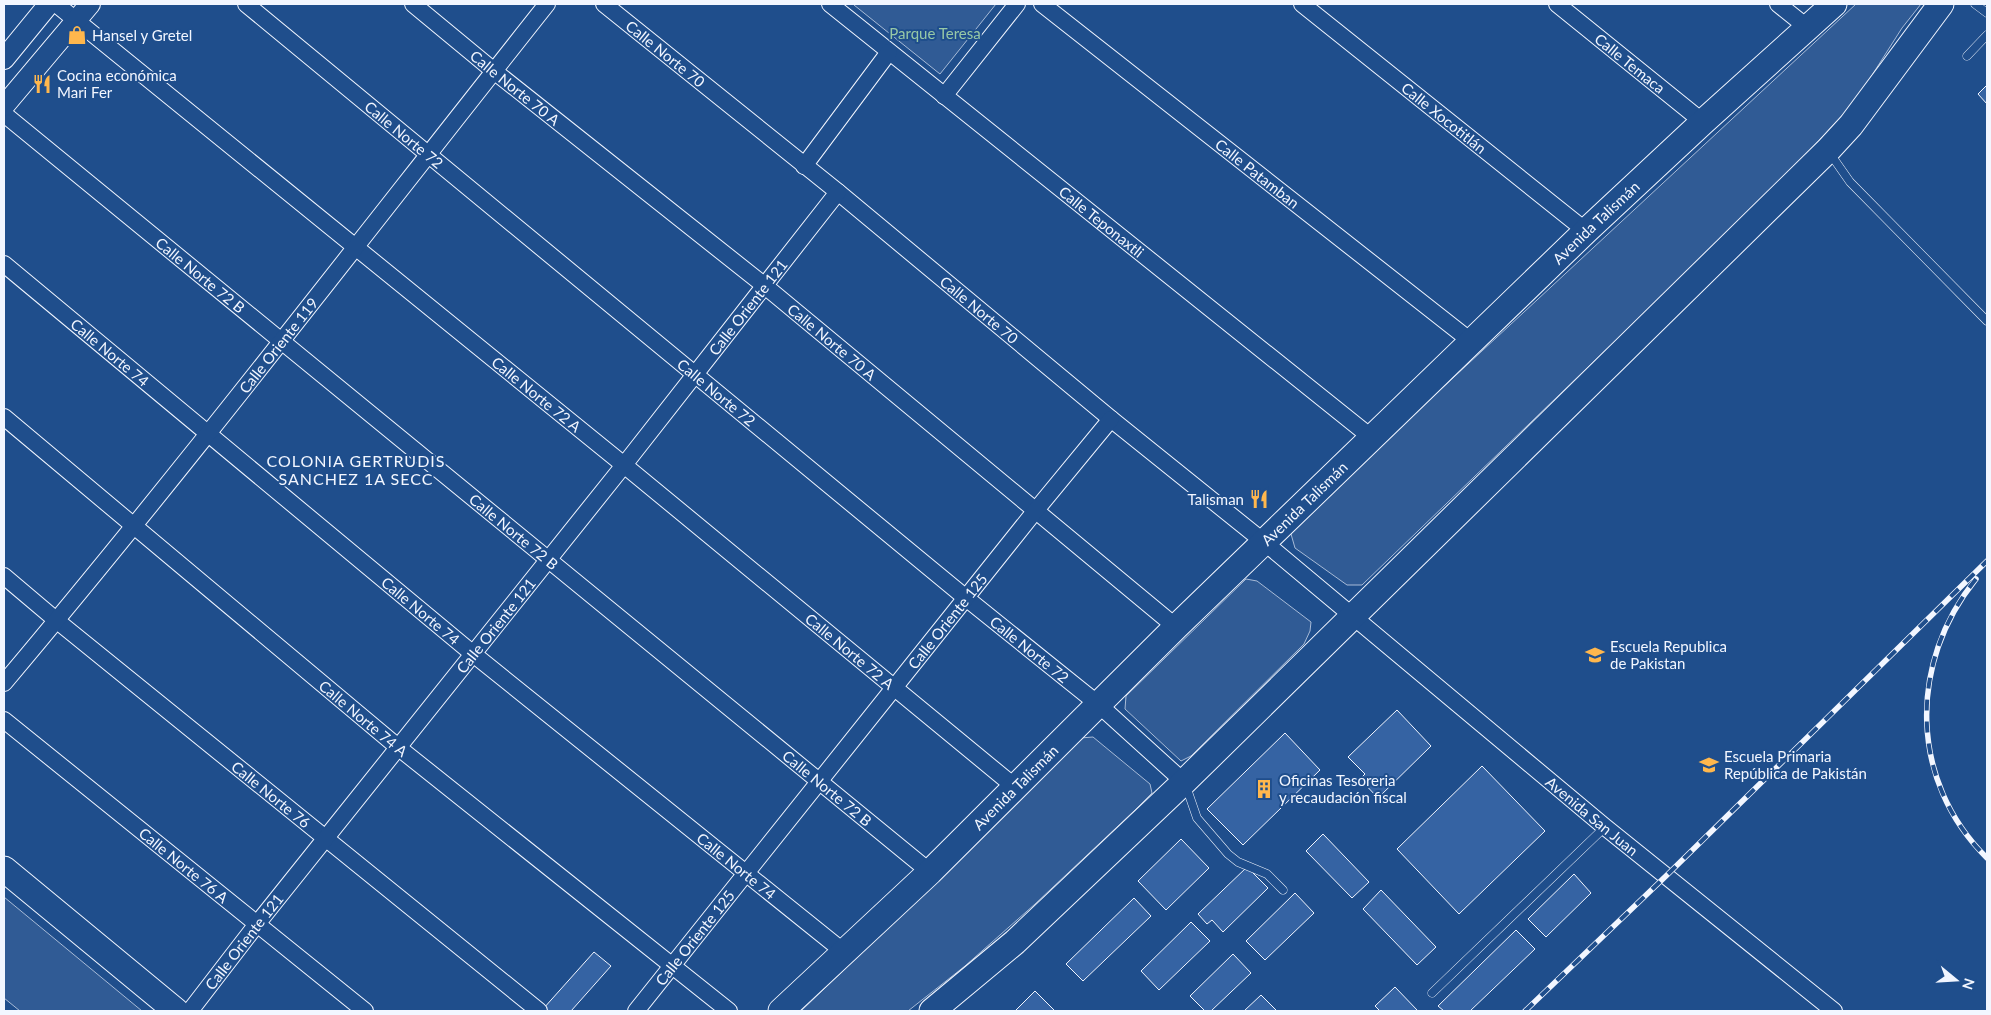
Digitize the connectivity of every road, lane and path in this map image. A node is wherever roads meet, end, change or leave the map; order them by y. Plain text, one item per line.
1 (49, 4) edge
2 (56, 4) edge
3 (90, 4) edge
4 (246, 4) edge
5 (413, 4) edge
6 (547, 4) edge
7 (604, 4) edge
8 (1017, 4) edge
9 (1042, 4) edge
10 (1302, 4) edge
11 (1557, 4) edge
12 (1778, 4) edge
13 (1834, 4) edge
14 (1941, 4) edge
15 (1975, 4) edge
16 (839, 6) edge
17 (1987, 13) edge
18 (77, 20) junction
19 (1808, 28) junction
20 (1987, 35) edge
21 (889, 52) junction
22 (1967, 56) dead end
23 (4, 58) edge
24 (494, 71) junction
25 (944, 96) junction
26 (4, 106) edge
27 (4, 114) edge
28 (1702, 122) junction
29 (1828, 150) junction
30 (428, 153) junction
31 (804, 166) junction
32 (838, 192) junction
33 (1586, 231) junction
34 (355, 246) junction
35 (4, 264) edge
36 (765, 286) junction
37 (1987, 321) edge
38 (282, 341) junction
39 (1472, 342) junction
40 (695, 374) junction
41 (4, 417) edge
42 (1111, 419) junction
43 (208, 433) junction
44 (1372, 438) junction
45 (624, 465) junction
46 (1036, 510) junction
47 (133, 526) junction
48 (1264, 542) junction
49 (548, 559) junction
50 (4, 576) edge
51 (966, 598) junction
52 (1352, 616) junction
53 (56, 620) junction
54 (1176, 627) junction
55 (472, 653) junction
56 (4, 683) edge
57 (895, 687) junction
58 (1098, 704) junction
59 (4, 720) edge
60 (399, 748) junction
61 (819, 782) junction
62 (1184, 782) junction
63 (1015, 787) junction
64 (1605, 827) junction
65 (327, 838) junction
66 (4, 869) edge
67 (930, 872) junction
68 (746, 873) junction
69 (1283, 890) dead end
70 (257, 924) junction
71 (844, 952) junction
72 (673, 965) junction
73 (1432, 992) dead end
74 (939, 1007) edge
75 (176, 1011) edge
76 (190, 1011) edge
77 (365, 1011) edge
78 (538, 1011) edge
79 (636, 1011) edge
80 (729, 1011) edge
81 (781, 1011) edge
82 (1834, 1011) edge

1 - 23 street
2 - 18 street, Calle Norte 72 A
3 - 18 street
4 - 30 street, Calle Norte 72
5 - 24 street, Calle Norte 70 A
6 - 24 street, Calle Oriente 119
7 - 31 street, Calle Norte 70
8 - 25 street
9 - 39 street, Calle Patamban
10 - 33 street, Calle Xocotitlán
11 - 28 street, Calle Temaca
12 - 19 street
13 - 19 main road, Avenida Talismán
14 - 29 main road
15 - 17 lane
16 - 21 street, Calle Teponaxtli
18 - 26 street
18 - 34 street, Calle Norte 72 A
19 - 28 main road, Avenida Talismán
20 - 22 lane
21 - 25 street, Calle Teponaxtli
21 - 31 street
24 - 30 street, Calle Oriente 119
24 - 36 street, Calle Norte 70 A
25 - 44 street, Calle Teponaxtli
27 - 38 street, Calle Norte 72 B
28 - 33 main road, Avenida Talismán
29 - 37 lane
29 - 52 main road
30 - 34 street, Calle Oriente 119
30 - 40 street, Calle Norte 72
31 - 32 street, Calle Norte 70
32 - 36 street, Calle Oriente 121
32 - 42 street, Calle Norte 70
33 - 39 main road, Avenida Talismán
34 - 38 street, Calle Oriente 119
34 - 45 street, Calle Norte 72 A
35 - 43 street, Calle Norte 74
36 - 40 street, Calle Oriente 121
36 - 46 street, Calle Norte 70 A
38 - 43 street, Calle Oriente 119
38 - 49 street, Calle Norte 72 B
39 - 44 main road, Avenida Talismán
40 - 45 street, Calle Oriente 121
40 - 51 street, Calle Norte 72
41 - 47 street, Calle Norte 74 A
42 - 46 street, Calle Oriente 125
42 - 48 street, Calle Norte 70
43 - 47 street, Calle Oriente 119
43 - 55 street, Calle Norte 74
44 - 48 main road, Avenida Talismán
45 - 49 street, Calle Oriente 121
45 - 57 street, Calle Norte 72 A
46 - 51 street, Calle Oriente 125
46 - 54 street, Calle Norte 70 A
47 - 53 street, Calle Oriente 119
47 - 60 street, Calle Norte 74 A
48 - 52 street, Calle Norte 70
48 - 54 main road, Avenida Talismán
49 - 55 street, Calle Oriente 121
49 - 61 street, Calle Norte 72 B
50 - 53 street, Calle Norte 76
51 - 57 street, Calle Oriente 125
51 - 58 street, Calle Norte 72
52 - 62 main road
52 - 64 street, Avenida San Juan
53 - 56 street, Calle Oriente 119
53 - 65 street, Calle Norte 76
54 - 58 main road, Avenida Talismán
55 - 60 street, Calle Oriente 121
55 - 68 street, Calle Norte 74
57 - 61 street, Calle Oriente 125
57 - 63 street, Calle Norte 72 A
58 - 62 street, Calle Norte 72
58 - 63 main road, Avenida Talismán
59 - 70 street, Calle Norte 76 A
60 - 65 street, Calle Oriente 121
60 - 72 street, Calle Norte 74 A
61 - 67 street, Calle Norte 72 B
61 - 68 street, Calle Oriente 125
62 - 69 lane
62 - 74 main road
63 - 67 main road, Avenida Talismán
64 - 73 lane
64 - 82 street, Avenida San Juan
65 - 70 street, Calle Oriente 121
65 - 78 street, Calle Norte 76
66 - 75 main road
67 - 71 main road, Avenida Talismán
68 - 71 street, Calle Norte 74
68 - 72 street, Calle Oriente 125
70 - 76 street, Calle Oriente 121
70 - 77 street, Calle Norte 76 A
71 - 81 main road, Avenida Talismán
72 - 79 street, Calle Oriente 125
72 - 80 street, Calle Norte 74 A

